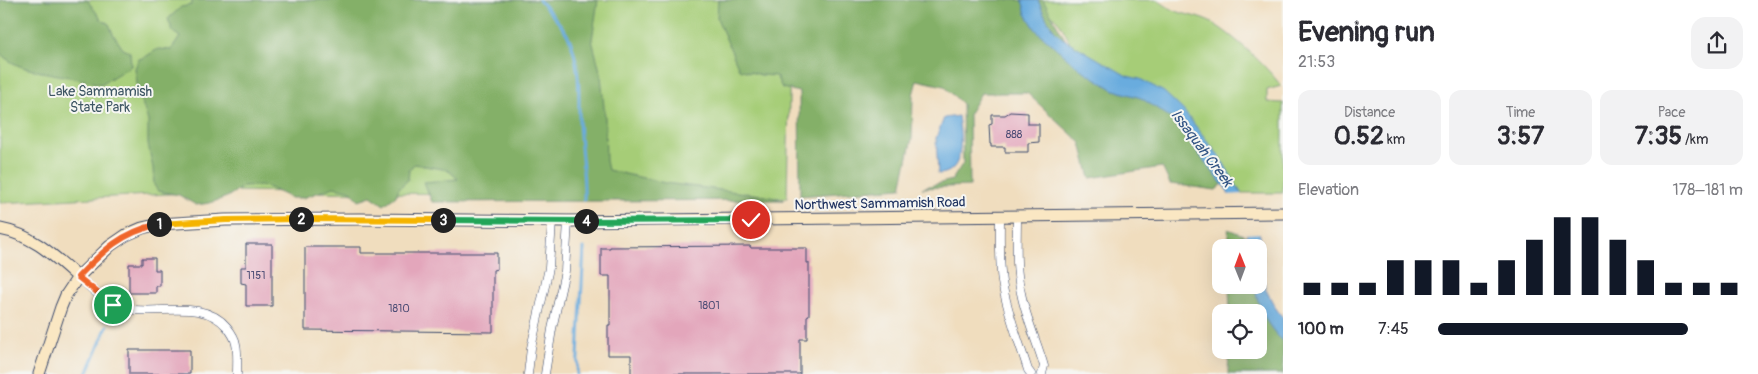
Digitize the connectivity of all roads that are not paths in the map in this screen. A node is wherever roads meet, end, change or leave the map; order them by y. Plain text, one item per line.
1 (1279, 213) edge
2 (1000, 216) junction
3 (1017, 216) junction
4 (552, 221) junction
5 (568, 221) junction
6 (0, 229) edge
7 (78, 277) junction
8 (39, 374) edge
9 (237, 374) edge
10 (528, 374) edge
11 (545, 374) edge
12 (1031, 374) edge
13 (1042, 374) edge

1 - 3 main road, Northwest Sammamish Road
2 - 3 main road, Northwest Sammamish Road
2 - 5 main road, Northwest Sammamish Road
2 - 12 street
3 - 13 street
4 - 5 main road, Northwest Sammamish Road
4 - 7 main road, Northwest Sammamish Road
4 - 10 street
5 - 11 street
6 - 7 main road
7 - 8 main road, Northwest Sammamish Road
7 - 9 street

